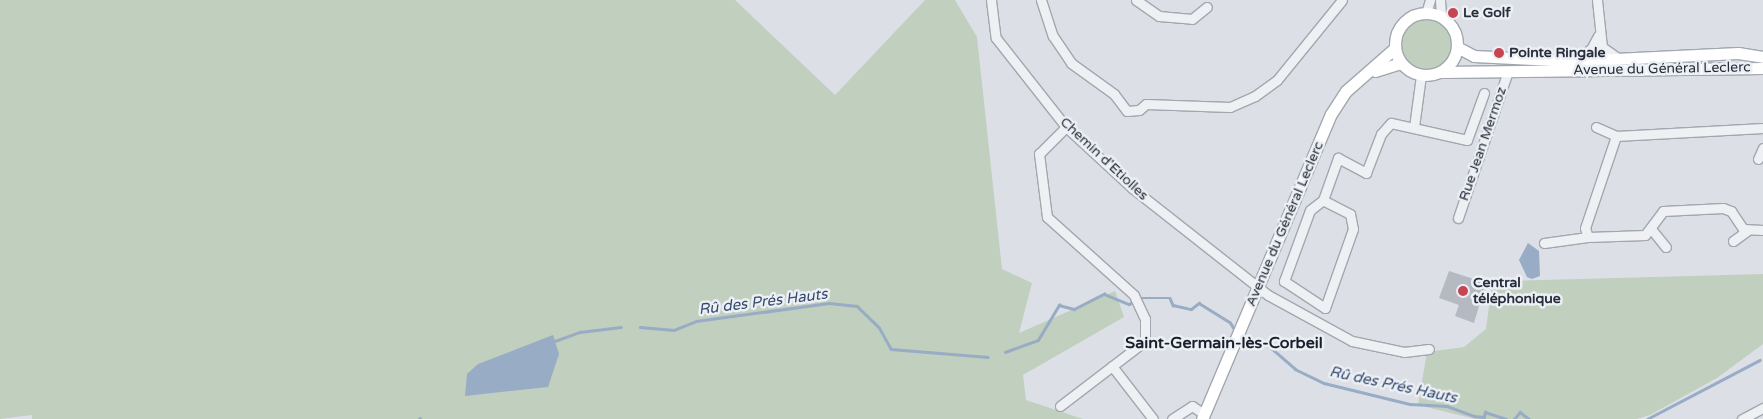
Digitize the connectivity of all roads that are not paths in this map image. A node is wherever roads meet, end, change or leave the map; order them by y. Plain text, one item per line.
1 (991, 0) edge
2 (1041, 0) edge
3 (1136, 0) edge
4 (1342, 0) edge
5 (1430, 0) edge
6 (1440, 0) edge
7 (1598, 0) edge
8 (1206, 7) dead end
9 (1426, 13) junction
10 (1441, 16) junction
11 (1598, 36) junction
12 (1457, 47) junction
13 (1395, 48) junction
14 (1763, 57) edge
15 (1573, 61) junction
16 (1624, 61) junction
17 (1401, 63) junction
18 (1763, 68) edge
19 (1508, 71) junction
20 (1442, 72) junction
21 (1421, 75) junction
22 (1484, 93) dead end
23 (1066, 127) junction
24 (1414, 127) junction
25 (1596, 127) dead end
26 (1763, 128) edge
27 (1616, 136) junction
28 (1763, 148) edge
29 (1758, 159) dead end
30 (1323, 200) junction
31 (1458, 218) dead end
32 (1652, 230) junction
33 (1748, 230) junction
34 (1763, 230) edge
35 (1588, 238) junction
36 (1733, 241) dead end
37 (1544, 243) dead end
38 (1666, 247) dead end
39 (1261, 289) junction
40 (1429, 349) dead end
41 (1112, 366) junction
42 (1060, 406) dead end
43 (1763, 408) edge
44 (1204, 417) edge
45 (1153, 419) edge
46 (1172, 419) edge
47 (1742, 419) edge

1 - 23 street, Chemin d'Etiolles
2 - 4 street
3 - 8 street
5 - 9 street
6 - 10 street
7 - 11 street
9 - 10 main road
9 - 13 main road
10 - 12 main road
11 - 15 street
11 - 16 street
12 - 15 main road, Avenue du Général Leclerc
12 - 20 main road
13 - 17 main road
13 - 39 main road, Avenue du Général Leclerc
14 - 16 main road, Avenue du Général Leclerc
15 - 16 main road, Avenue du Général Leclerc
17 - 21 main road
17 - 39 main road, Avenue du Général Leclerc
18 - 19 main road, Avenue du Général Leclerc
19 - 20 main road, Avenue du Général Leclerc
19 - 31 street, Rue Jean Mermoz
20 - 21 main road
21 - 24 street
22 - 24 street
23 - 39 street, Chemin d'Etiolles
23 - 41 street
24 - 30 street
25 - 27 street
26 - 27 street
27 - 35 street
28 - 29 street
30 - 30 street
32 - 33 street
32 - 35 street
32 - 38 street
33 - 34 street
33 - 36 street
35 - 37 street
39 - 40 street, Chemin d'Etiolles
39 - 44 main road, Avenue du Général Leclerc
41 - 42 street
41 - 45 street
43 - 47 street
44 - 46 street

